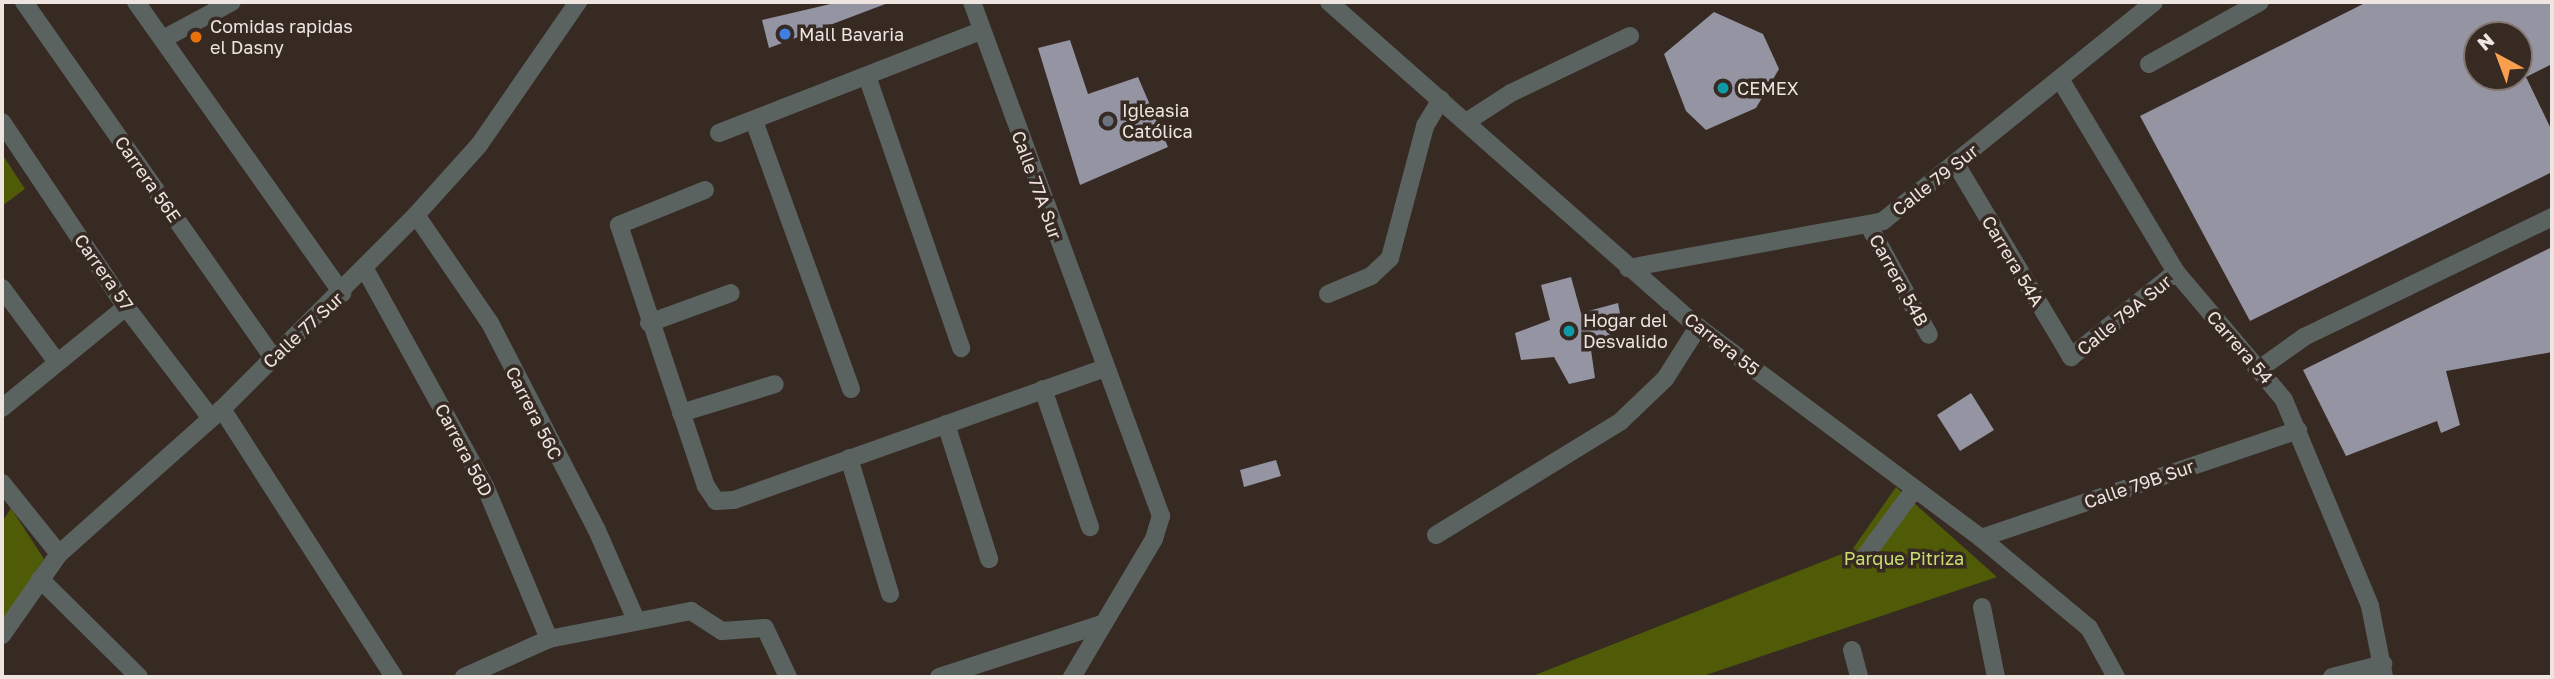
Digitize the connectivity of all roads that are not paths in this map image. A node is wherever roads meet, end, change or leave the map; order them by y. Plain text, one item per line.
1 (24, 2) edge
2 (136, 2) edge
3 (232, 2) edge
4 (579, 2) edge
5 (972, 2) edge
6 (1329, 2) edge
7 (2154, 2) edge
8 (2260, 2) edge
9 (981, 31) junction
10 (1630, 36) dead end
11 (163, 39) junction
12 (2149, 64) dead end
13 (867, 76) junction
14 (2060, 79) junction
15 (1441, 99) junction
16 (754, 121) junction
17 (2, 122) edge
18 (1466, 122) junction
19 (719, 133) dead end
20 (1956, 164) junction
21 (705, 190) dead end
22 (416, 215) junction
23 (2552, 217) edge
24 (1869, 226) junction
25 (1628, 268) junction
26 (365, 269) junction
27 (2176, 272) junction
28 (3, 292) edge
29 (342, 293) junction
30 (731, 293) dead end
31 (1328, 294) dead end
32 (127, 307) junction
33 (649, 323) junction
34 (1698, 327) junction
35 (1929, 335) dead end
36 (961, 348) dead end
37 (273, 357) junction
38 (2071, 357) joint
39 (57, 362) junction
40 (1104, 368) junction
41 (2262, 368) junction
42 (775, 384) dead end
43 (850, 389) dead end
44 (1043, 389) junction
45 (2, 408) edge
46 (681, 413) junction
47 (216, 414) junction
48 (946, 424) junction
49 (2298, 430) junction
50 (849, 458) junction
51 (2, 483) edge
52 (1914, 490) junction
53 (1090, 527) dead end
54 (1436, 535) dead end
55 (1981, 538) junction
56 (59, 554) junction
57 (989, 559) dead end
58 (1862, 560) dead end
59 (40, 579) junction
60 (890, 593) dead end
61 (1982, 607) dead end
62 (636, 620) junction
63 (1102, 624) junction
64 (2, 635) edge
65 (549, 639) junction
66 (1852, 650) dead end
67 (2384, 671) edge
68 (138, 677) edge
69 (394, 677) edge
70 (464, 677) edge
71 (788, 677) edge
72 (939, 677) edge
73 (1072, 677) edge
74 (1858, 677) edge
75 (1996, 677) edge
76 (2116, 677) edge
77 (2332, 677) edge

1 - 37 street, Carrera 56E
2 - 11 street
3 - 11 street
4 - 22 street, Calle 77 Sur
5 - 9 street, Calle 77A Sur
6 - 15 street, Carrera 55
7 - 14 street, Calle 79 Sur
8 - 12 street
9 - 13 street
9 - 40 street, Calle 77A Sur
10 - 18 street
11 - 29 street
13 - 16 street
13 - 36 street
14 - 20 street, Calle 79 Sur
14 - 27 street, Carrera 54
15 - 18 street, Carrera 55
15 - 31 street
16 - 19 street
16 - 43 street
17 - 32 street, Carrera 57
18 - 25 street, Carrera 55
20 - 24 street, Calle 79 Sur
20 - 38 street, Carrera 54A
21 - 33 street
22 - 26 street, Calle 77 Sur
22 - 62 street, Carrera 56C
23 - 41 street
24 - 25 street, Calle 79 Sur
24 - 35 street, Carrera 54B
25 - 34 street, Carrera 55
26 - 29 street, Calle 77 Sur
26 - 65 street, Carrera 56D
27 - 38 street, Calle 79A Sur
27 - 41 street, Carrera 54
28 - 39 street
29 - 37 street, Calle 77 Sur
30 - 33 street
32 - 39 street
32 - 47 street, Carrera 57
33 - 46 street
34 - 52 street, Carrera 55
34 - 54 street
37 - 47 street, Calle 77 Sur
39 - 45 street
40 - 44 street
40 - 63 street, Calle 77A Sur
41 - 49 street, Carrera 54
42 - 46 street
44 - 48 street
44 - 53 street
46 - 50 street
47 - 56 street, Calle 77 Sur
47 - 69 street, Carrera 57
48 - 50 street
48 - 57 street
49 - 55 street, Calle 79B Sur
49 - 67 street, Carrera 54
50 - 60 street
51 - 56 street
52 - 55 street, Carrera 55
52 - 58 street
55 - 76 street, Carrera 55
56 - 59 street, Calle 77 Sur
59 - 64 street, Calle 77 Sur
59 - 68 street
61 - 75 street
62 - 65 street
62 - 71 street
63 - 72 street
63 - 73 street, Calle 77A Sur
65 - 70 street
66 - 74 street
67 - 77 street

